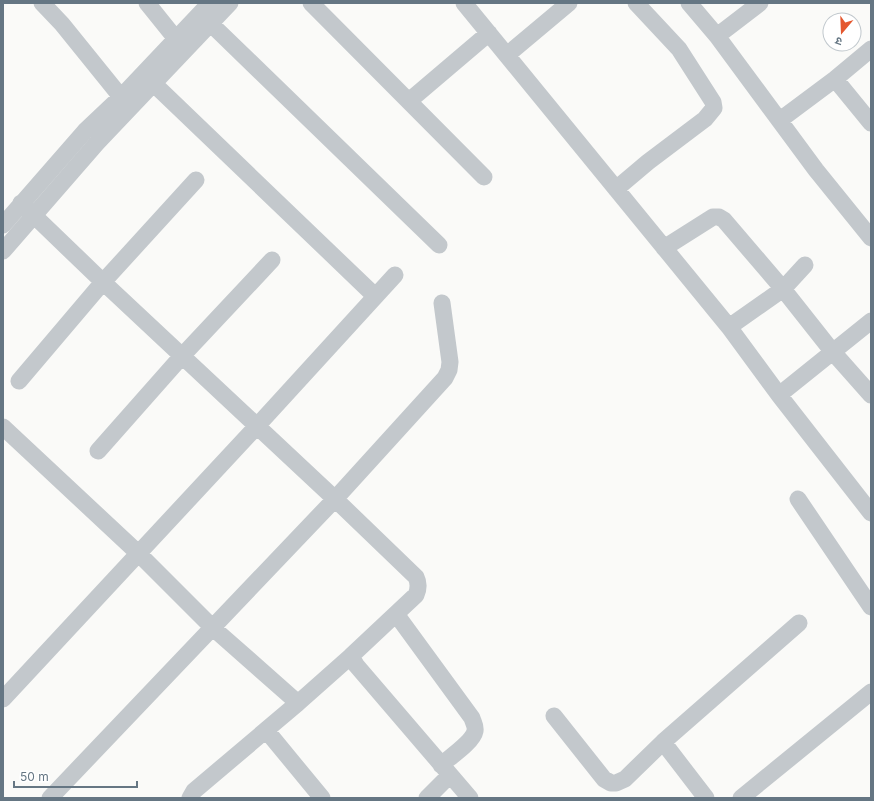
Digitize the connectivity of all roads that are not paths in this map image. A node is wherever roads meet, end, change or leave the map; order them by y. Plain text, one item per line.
1 (42, 3) edge
2 (147, 3) edge
3 (210, 3) edge
4 (230, 3) edge
5 (311, 3) edge
6 (464, 3) edge
7 (569, 3) edge
8 (636, 3) edge
9 (689, 3) edge
10 (760, 3) edge
11 (211, 24) junction
12 (489, 33) junction
13 (717, 36) junction
14 (176, 39) junction
15 (871, 49) edge
16 (507, 55) junction
17 (835, 79) junction
18 (153, 83) junction
19 (121, 97) junction
20 (409, 101) junction
21 (780, 120) junction
22 (871, 123) edge
23 (484, 177) dead end
24 (196, 180) dead end
25 (616, 189) junction
26 (21, 203) junction
27 (34, 215) junction
28 (3, 225) edge
29 (871, 238) edge
30 (439, 245) dead end
31 (664, 248) junction
32 (3, 251) edge
33 (272, 260) dead end
34 (805, 265) dead end
35 (395, 275) dead end
36 (103, 282) junction
37 (783, 289) junction
38 (375, 296) junction
39 (442, 303) dead end
40 (871, 321) edge
41 (729, 327) junction
42 (832, 351) junction
43 (182, 356) junction
44 (19, 381) dead end
45 (779, 395) junction
46 (871, 395) edge
47 (257, 426) junction
48 (3, 427) edge
49 (98, 451) dead end
50 (335, 499) junction
51 (798, 499) dead end
52 (871, 513) edge
53 (138, 553) junction
54 (871, 608) edge
55 (396, 614) junction
56 (799, 623) dead end
57 (213, 628) junction
58 (351, 656) junction
59 (871, 692) edge
60 (3, 699) edge
61 (298, 704) junction
62 (554, 716) dead end
63 (266, 730) junction
64 (663, 742) junction
65 (446, 770) junction
66 (50, 798) edge
67 (190, 798) edge
68 (322, 798) edge
69 (427, 798) edge
70 (470, 798) edge
71 (706, 798) edge
72 (742, 798) edge

1 - 19 street
2 - 14 street
3 - 14 street
4 - 11 street
5 - 20 street
6 - 12 street
7 - 16 street
8 - 25 street
9 - 13 street
10 - 13 street
11 - 18 street
11 - 30 street
12 - 16 street
12 - 20 street
13 - 21 street
14 - 19 street
15 - 17 street
16 - 25 street
17 - 21 street
17 - 22 street
18 - 27 street
18 - 38 street
19 - 26 street
20 - 23 street
21 - 29 street
24 - 36 street
25 - 31 street
26 - 27 street
26 - 28 street
27 - 32 street
27 - 36 street
31 - 37 street
31 - 41 street
33 - 43 street
34 - 37 street
35 - 38 street
36 - 43 street
36 - 44 street
37 - 41 street
37 - 42 street
38 - 47 street
39 - 50 street
40 - 42 street
41 - 45 street
42 - 45 street
42 - 46 street
43 - 47 street
43 - 49 street
45 - 52 street
47 - 50 street
47 - 53 street
48 - 53 street
50 - 55 street
50 - 57 street
51 - 54 street
53 - 57 street
53 - 60 street
55 - 58 street
55 - 65 street
56 - 64 street
57 - 61 street
57 - 66 street
58 - 61 street
58 - 65 street
59 - 72 street
61 - 63 street
62 - 64 street
63 - 67 street
63 - 68 street
64 - 71 street
65 - 69 street
65 - 70 street

